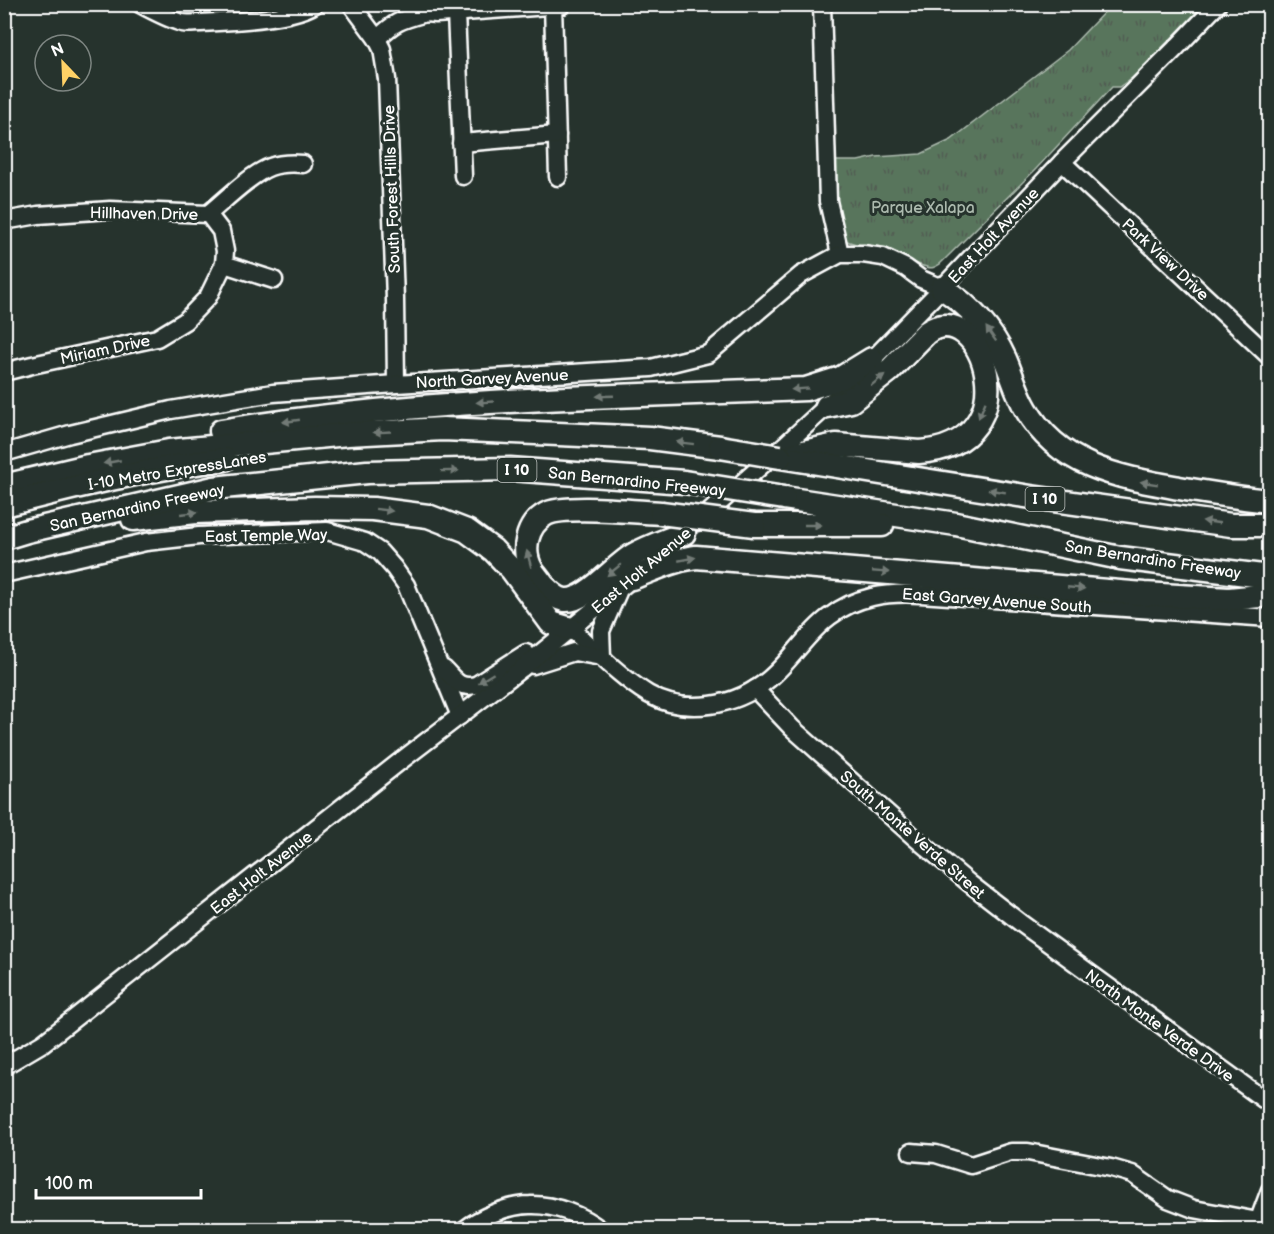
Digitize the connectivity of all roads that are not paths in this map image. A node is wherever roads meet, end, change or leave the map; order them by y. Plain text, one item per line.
1 (140, 4) edge
2 (315, 4) edge
3 (351, 4) edge
4 (822, 4) edge
5 (1218, 4) edge
6 (557, 5) edge
7 (421, 9) edge
8 (456, 13) junction
9 (377, 39) junction
10 (557, 135) junction
11 (461, 143) junction
12 (1062, 162) junction
13 (303, 164) dead end
14 (463, 176) dead end
15 (558, 177) dead end
16 (208, 214) junction
17 (4, 221) edge
18 (840, 254) junction
19 (224, 264) junction
20 (274, 280) dead end
21 (942, 288) junction
22 (1269, 357) edge
23 (872, 359) junction
24 (4, 372) edge
25 (396, 384) junction
26 (827, 406) junction
27 (348, 434) junction
28 (169, 451) junction
29 (4, 453) edge
30 (780, 457) junction
31 (350, 475) junction
32 (4, 486) edge
33 (1269, 501) edge
34 (4, 505) edge
35 (4, 520) edge
36 (956, 524) junction
37 (1269, 525) edge
38 (27, 531) junction
39 (684, 533) junction
40 (4, 538) edge
41 (4, 574) edge
42 (1269, 577) edge
43 (626, 584) junction
44 (1269, 595) edge
45 (1269, 618) edge
46 (563, 635) junction
47 (602, 657) junction
48 (438, 662) junction
49 (521, 669) junction
50 (755, 689) junction
51 (460, 716) junction
52 (1081, 967) joint
53 (4, 1066) edge
54 (1269, 1104) edge
55 (911, 1152) dead end
56 (1269, 1190) edge
57 (1257, 1225) edge
58 (464, 1230) edge
59 (601, 1230) edge

1 - 2 street
3 - 9 street, South Forest Hills Drive
4 - 18 street
5 - 12 street, East Holt Avenue
6 - 8 street
6 - 10 street
7 - 8 street
7 - 9 street
8 - 11 street
9 - 25 street, South Forest Hills Drive
10 - 11 street
10 - 15 street
11 - 14 street
12 - 21 street, East Holt Avenue
12 - 22 street, Park View Drive
13 - 16 street, Hillhaven Drive
16 - 17 street, Hillhaven Drive
16 - 19 street
18 - 21 street
18 - 25 street, North Garvey Avenue
19 - 20 street
19 - 24 street, Miriam Drive
21 - 23 street, East Holt Avenue
33 -> 21 highway
23 - 26 street, East Holt Avenue
23 -> 28 highway
25 - 29 street, North Garvey Avenue
26 -> 30 highway
26 - 39 street, East Holt Avenue
27 - 28 highway, I 10
30 -> 27 highway, I 10, bridge
27 - 34 highway, I-10 Metro ExpressLanes
28 -> 32 highway, I 10
37 -> 30 highway, I 10
31 - 35 highway, I-10 Metro ExpressLanes
31 -> 36 highway, San Bernardino Freeway / I 10, bridge
31 - 38 highway, San Bernardino Freeway / I 10
39 -> 36 highway, bridge
36 - 42 highway, San Bernardino Freeway / I 10
38 - 40 highway, San Bernardino Freeway / I 10
38 -> 46 highway
39 - 43 street, East Holt Avenue
41 - 48 street, East Temple Way
43 -> 44 highway
43 - 46 street, East Holt Avenue
43 - 47 street
45 - 50 street, East Garvey Avenue South
46 - 47 street, East Garvey Avenue South
46 -> 48 street
46 - 49 street, East Holt Avenue
47 - 49 street
47 - 50 street, East Garvey Avenue South
48 - 51 street, East Temple Way
49 - 51 street, East Holt Avenue
50 - 52 street, South Monte Verde Street
51 - 53 street, East Holt Avenue
52 - 54 street, North Monte Verde Drive
55 - 57 street
56 - 57 street
58 - 59 street

